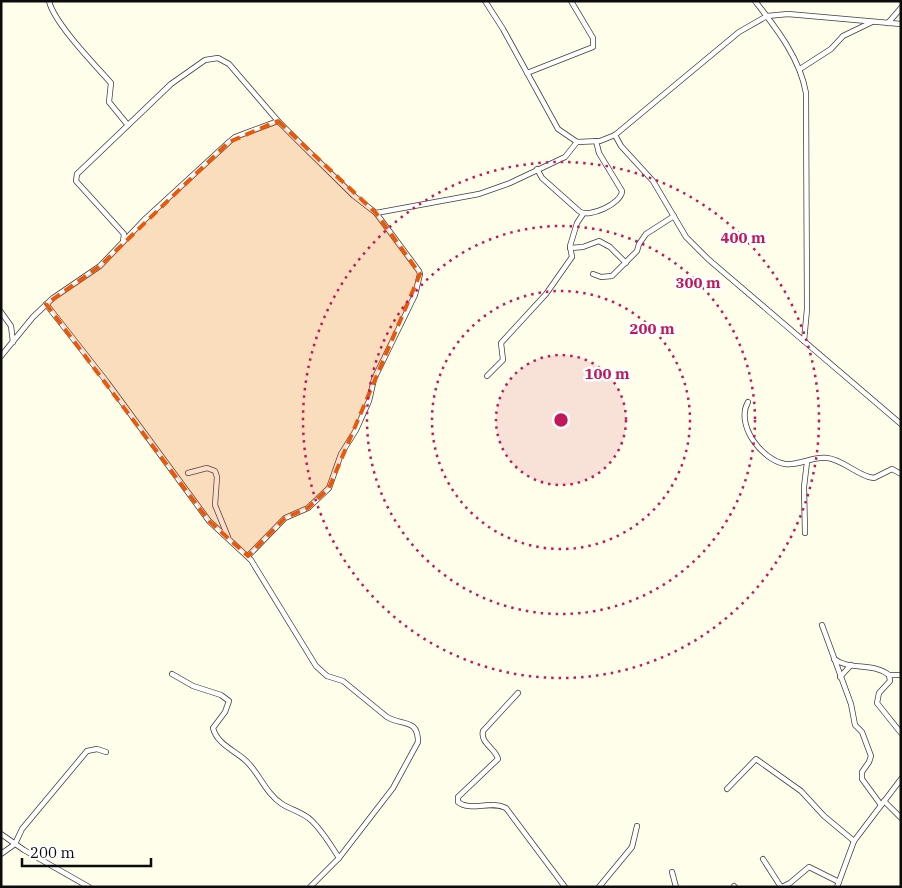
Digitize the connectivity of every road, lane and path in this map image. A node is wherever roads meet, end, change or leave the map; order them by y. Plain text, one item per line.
1 (49, 1) edge
2 (485, 1) edge
3 (572, 1) edge
4 (755, 1) edge
5 (901, 8) edge
6 (767, 16) junction
7 (874, 22) junction
8 (888, 23) junction
9 (901, 24) edge
10 (800, 69) junction
11 (527, 72) junction
12 (278, 121) junction
13 (127, 124) junction
14 (615, 135) junction
15 (596, 141) junction
16 (578, 142) junction
17 (537, 169) junction
18 (376, 212) junction
19 (583, 214) junction
20 (674, 216) junction
21 (123, 242) junction
22 (570, 248) junction
23 (626, 263) junction
24 (593, 274) dead end
25 (46, 304) junction
26 (1, 312) edge
27 (804, 340) junction
28 (14, 342) junction
29 (1, 356) edge
30 (487, 376) dead end
31 (748, 402) dead end
32 (901, 424) edge
33 (807, 462) junction
34 (188, 472) dead end
35 (901, 474) edge
36 (805, 533) dead end
37 (229, 538) junction
38 (248, 556) junction
39 (822, 625) dead end
40 (833, 658) junction
41 (851, 665) junction
42 (172, 674) dead end
43 (889, 675) junction
44 (901, 675) edge
45 (840, 677) junction
46 (518, 693) dead end
47 (901, 734) edge
48 (106, 752) dead end
49 (901, 779) edge
50 (727, 789) dead end
51 (884, 801) junction
52 (880, 805) junction
53 (901, 818) edge
54 (637, 826) dead end
55 (1, 834) edge
56 (854, 841) junction
57 (15, 844) junction
58 (1, 854) edge
59 (339, 858) junction
60 (763, 859) dead end
61 (672, 872) dead end
62 (838, 884) edge
63 (89, 887) edge
64 (310, 887) edge
65 (565, 887) edge
66 (599, 887) edge
67 (676, 887) edge
68 (781, 887) edge

1 - 13 street
2 - 11 street
3 - 11 street
4 - 6 street
5 - 8 street
6 - 7 street
6 - 10 street
6 - 14 street
7 - 8 street
7 - 10 street
8 - 9 street
10 - 27 street
11 - 16 street
12 - 13 street
12 - 18 street
12 - 21 street
13 - 21 street
14 - 15 street
14 - 20 street
15 - 16 street
15 - 19 street
16 - 17 street
17 - 18 street
17 - 19 street
18 - 38 street
19 - 22 street
20 - 23 street
20 - 27 street
21 - 25 street
22 - 23 street
22 - 30 street
23 - 24 street
25 - 28 street
25 - 37 street
26 - 28 street
27 - 32 street
28 - 29 street
31 - 33 street
33 - 35 street
33 - 36 street
34 - 37 street
37 - 38 street
38 - 59 street
39 - 40 street
40 - 41 street
40 - 45 street
41 - 43 street
41 - 45 street
42 - 59 street
43 - 44 street
43 - 47 street
45 - 52 street
46 - 65 street
48 - 57 street
49 - 51 street
50 - 56 street
51 - 52 street
51 - 53 street
52 - 56 street
54 - 66 street
55 - 57 street
56 - 62 street
57 - 58 street
57 - 63 street
59 - 64 street
60 - 68 street
61 - 67 street
62 - 68 street

